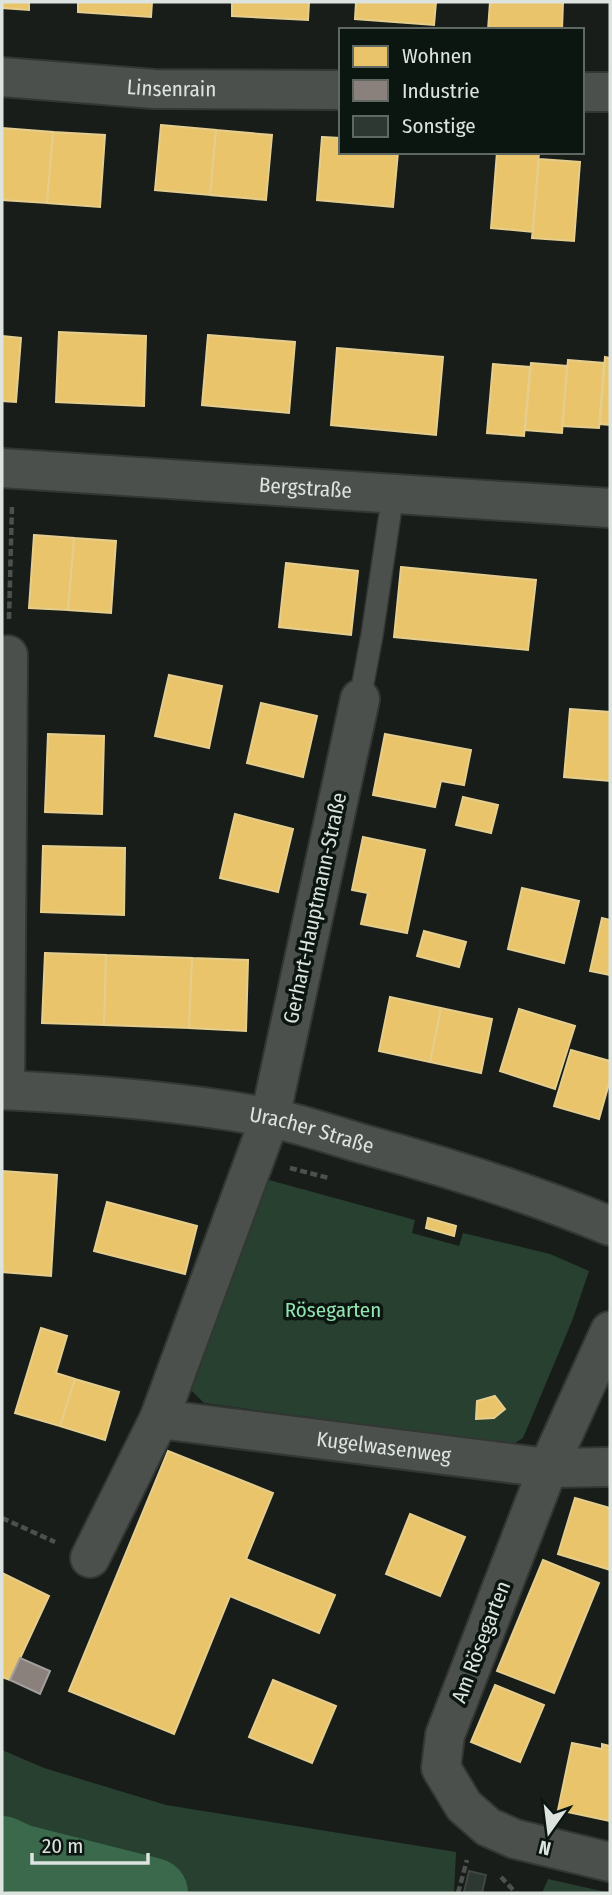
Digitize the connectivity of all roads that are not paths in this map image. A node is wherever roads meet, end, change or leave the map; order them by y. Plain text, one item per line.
1 (2, 77) edge
2 (339, 90) edge
3 (584, 92) edge
4 (610, 92) edge
5 (7, 468) edge
6 (393, 494) junction
7 (610, 509) edge
8 (8, 655) road end
9 (360, 699) joint
10 (3, 1090) edge
11 (270, 1118) junction
12 (610, 1226) edge
13 (610, 1331) edge
14 (159, 1419) junction
15 (610, 1467) edge
16 (548, 1468) junction
17 (90, 1558) road end
18 (610, 1862) edge

1 - 2 street, Linsenrain
3 - 4 street
5 - 6 street, Bergstraße
6 - 7 street, Bergstraße
6 - 9 lane
8 - 10 street
9 - 11 street, Gerhart-Hauptmann-Straße
10 - 11 street, Uracher Straße
11 - 12 street, Uracher Straße
11 - 14 street
13 - 16 street, Am Rösegarten
14 - 16 street, Kugelwasenweg
14 - 17 street
15 - 16 street, Kugelwasenweg
16 - 18 street, Am Rösegarten

